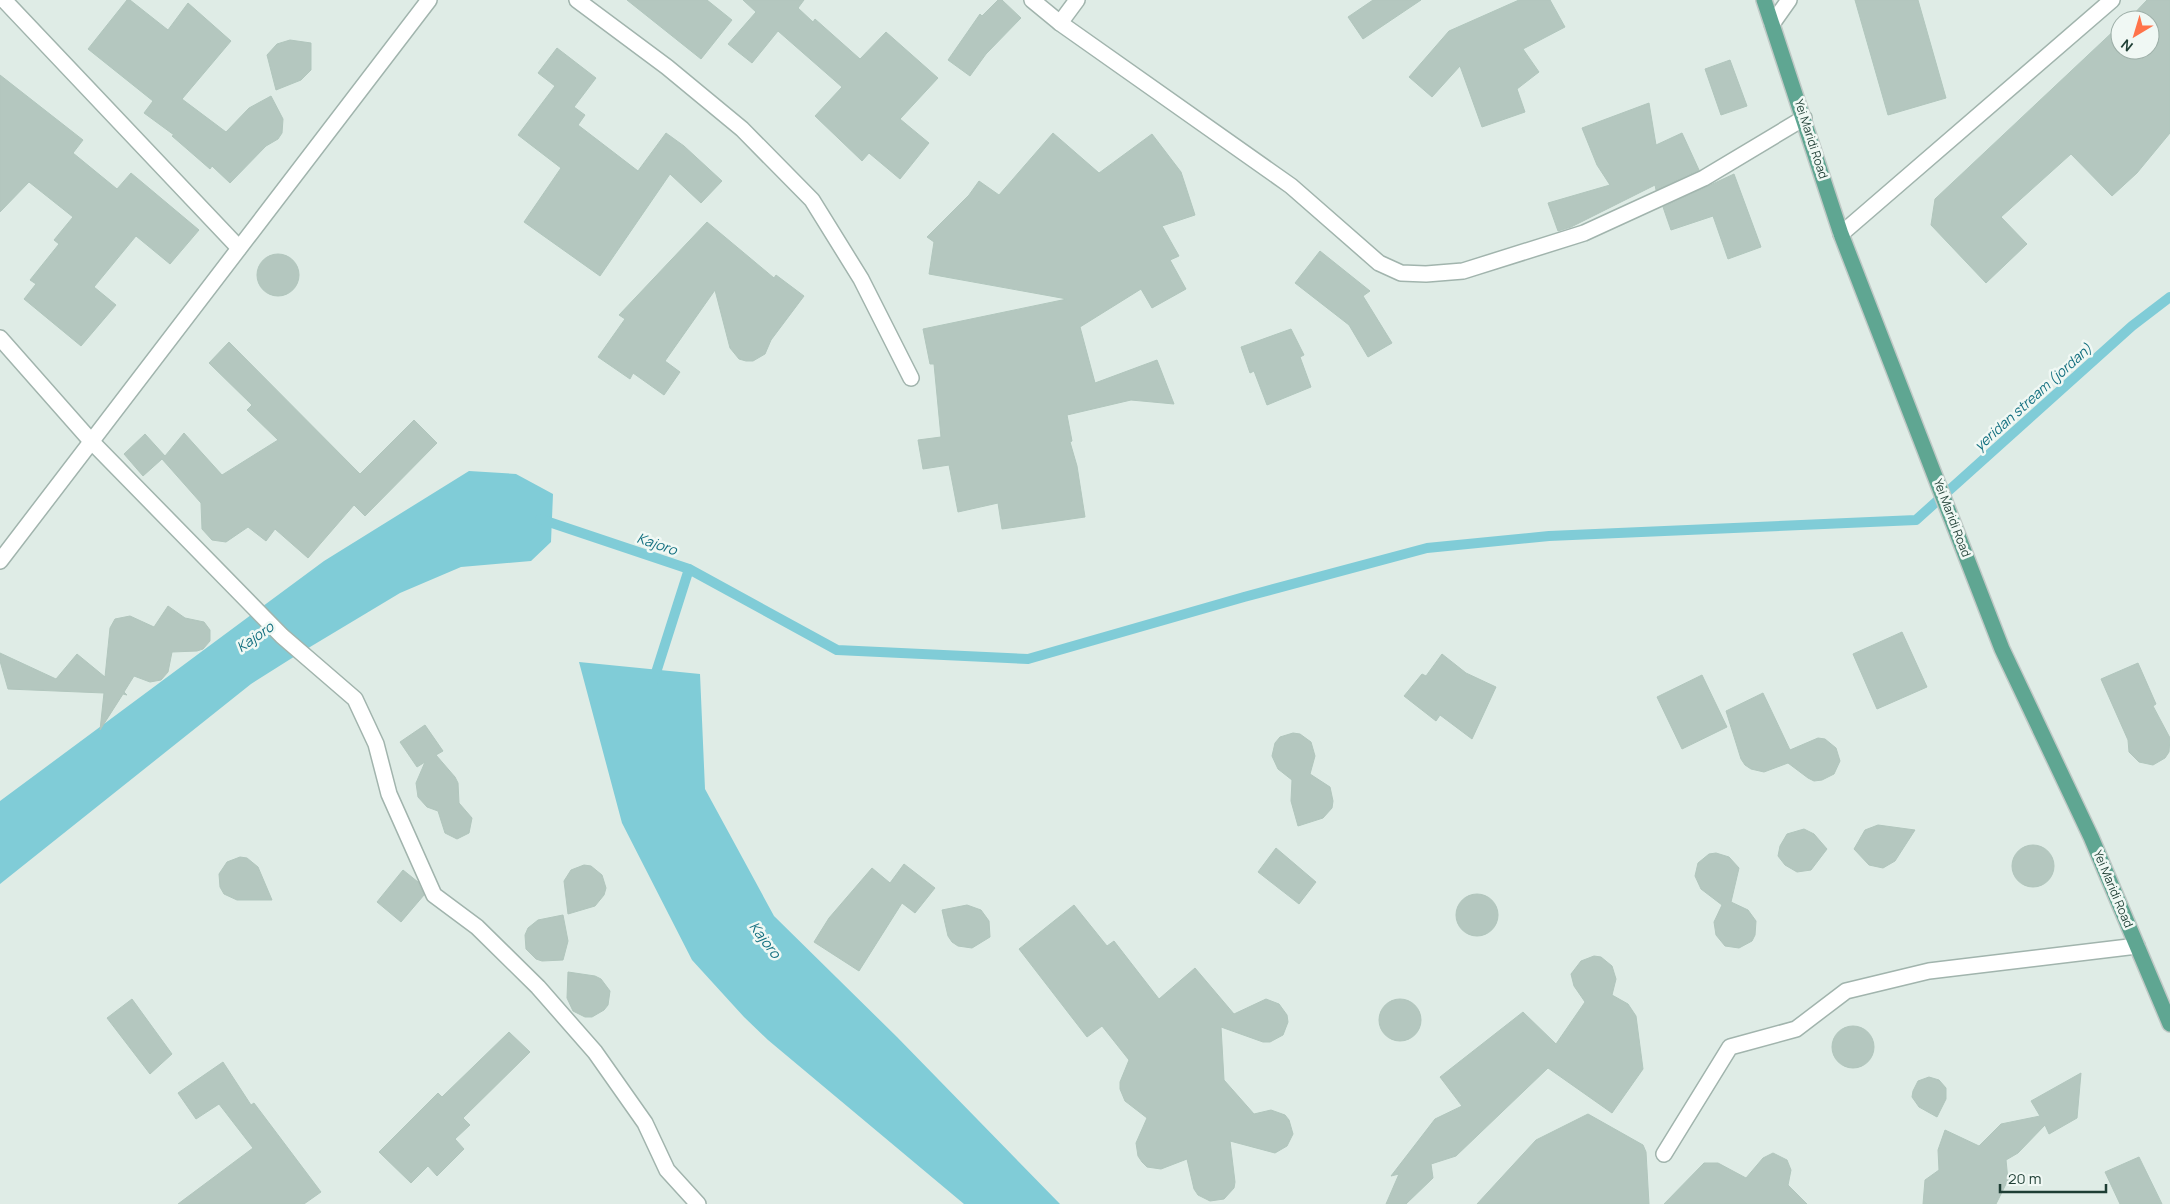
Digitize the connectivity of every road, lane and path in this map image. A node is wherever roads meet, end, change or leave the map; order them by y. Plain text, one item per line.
1 (4, 0) edge
2 (429, 0) edge
3 (578, 0) edge
4 (1032, 0) edge
5 (1077, 0) edge
6 (1764, 0) edge
7 (1789, 0) edge
8 (2112, 0) edge
9 (1060, 23) junction
10 (1772, 24) junction
11 (1804, 118) junction
12 (1841, 234) junction
13 (239, 248) junction
14 (0, 338) edge
15 (912, 378) dead end
16 (91, 441) junction
17 (3, 553) edge
18 (2137, 946) junction
19 (2170, 1024) edge
20 (1664, 1154) dead end
21 (698, 1204) edge

1 - 13 street
2 - 13 street
3 - 15 street
4 - 9 street
5 - 9 street
6 - 10 main road, Yei Maridi Road
7 - 10 street
8 - 12 street
9 - 11 street
10 - 11 main road, Yei Maridi Road
11 - 12 main road, Yei Maridi Road
12 - 18 main road, Yei Maridi Road
13 - 16 street
14 - 16 street
16 - 17 street
16 - 21 street
18 - 19 main road, Yei Maridi Road
18 - 20 street

